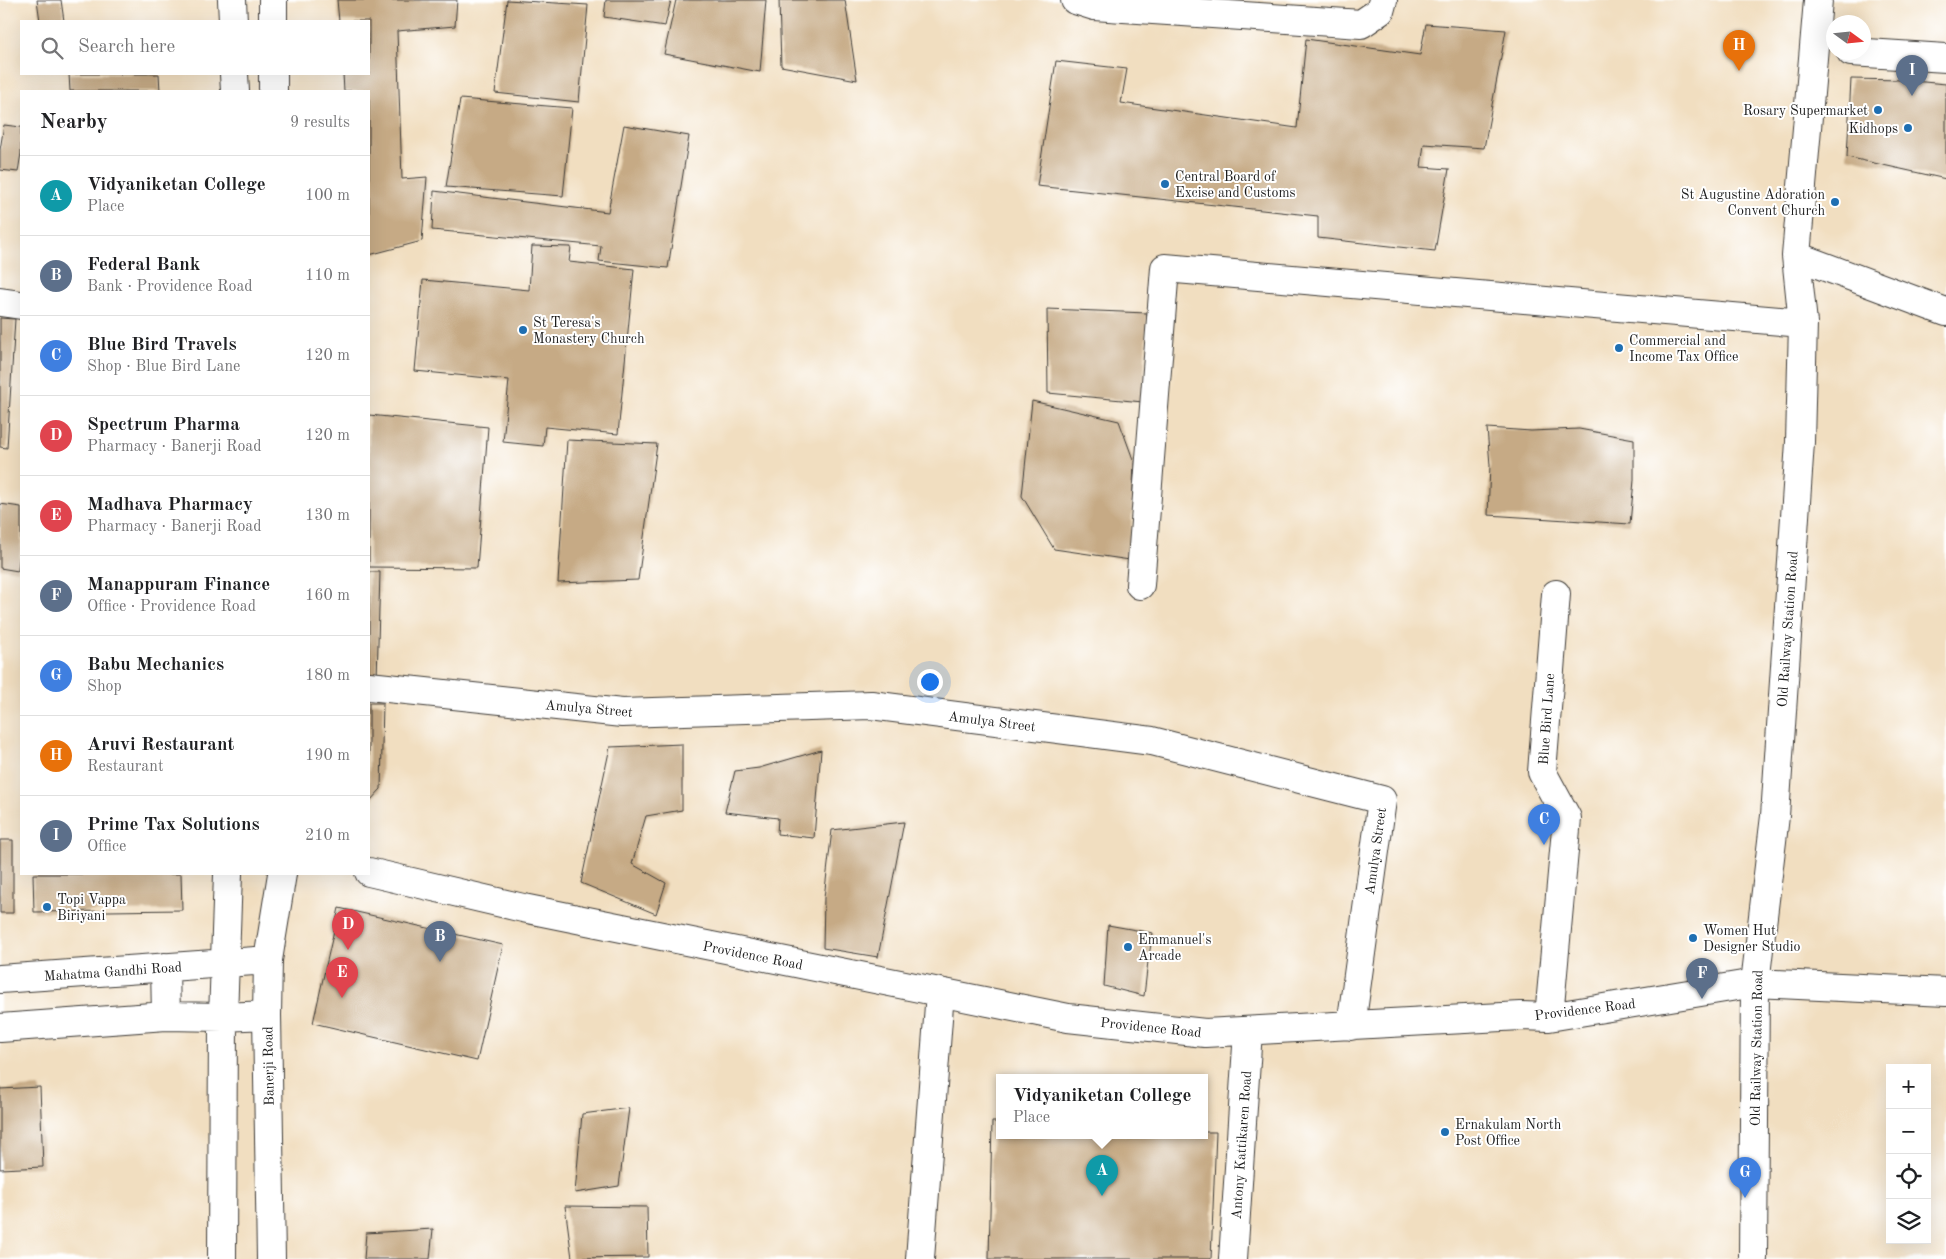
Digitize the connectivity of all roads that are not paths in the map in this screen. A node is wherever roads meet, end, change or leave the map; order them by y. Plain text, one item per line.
1 (232, 0) edge
2 (272, 0) edge
3 (1074, 0) edge
4 (1383, 0) edge
5 (1816, 0) edge
6 (233, 20) edge
7 (273, 20) edge
8 (1824, 51) edge
9 (1871, 53) edge
10 (1946, 58) edge
11 (234, 75) edge
12 (273, 75) edge
13 (235, 90) edge
14 (273, 90) edge
15 (1796, 256) junction
16 (0, 302) edge
17 (20, 305) edge
18 (1946, 312) edge
19 (1803, 323) junction
20 (1140, 585) dead end
21 (1556, 594) dead end
22 (370, 686) edge
23 (370, 872) edge
24 (228, 875) edge
25 (282, 875) edge
26 (268, 960) junction
27 (226, 963) junction
28 (165, 967) junction
29 (0, 979) edge
30 (1755, 983) junction
31 (940, 992) junction
32 (1946, 992) edge
33 (267, 1015) junction
34 (166, 1016) junction
35 (1549, 1016) junction
36 (223, 1017) junction
37 (1351, 1026) junction
38 (0, 1028) edge
39 (1248, 1031) junction
40 (222, 1259) edge
41 (271, 1259) edge
42 (920, 1259) edge
43 (1233, 1259) edge
44 (1753, 1259) edge

1 - 6 street
2 - 7 street
3 - 4 street
5 - 8 street, Old Railway Station Road
8 - 15 street, Old Railway Station Road
9 - 10 street
11 - 13 street
12 - 14 street
15 - 18 street
15 - 19 street, Old Railway Station Road
16 - 17 street
19 - 20 street
19 - 30 street, Old Railway Station Road
21 - 35 street, Blue Bird Lane
22 - 37 street, Amulya Street
23 - 31 street, Providence Road
24 - 27 street
25 - 26 street, Banerji Road
26 - 27 street, Mahatma Gandhi Road
26 - 33 street, Banerji Road
27 - 28 street, Mahatma Gandhi Road
27 - 36 street
28 - 29 street, Mahatma Gandhi Road
28 - 34 street
30 - 32 street, Providence Road
30 - 35 street, Providence Road
30 - 44 street, Old Railway Station Road
31 - 39 street, Providence Road
31 - 42 street
33 - 36 street
33 - 41 street, Banerji Road
34 - 36 street
34 - 38 street
35 - 37 street, Providence Road
36 - 40 street
37 - 39 street, Providence Road
39 - 43 street, Antony Kattikaren Road

